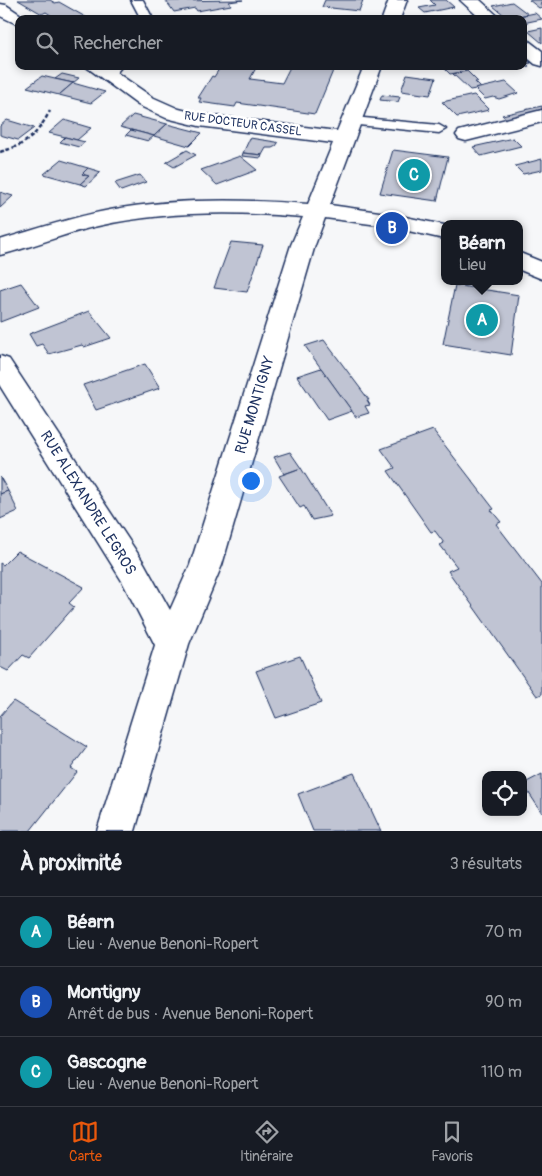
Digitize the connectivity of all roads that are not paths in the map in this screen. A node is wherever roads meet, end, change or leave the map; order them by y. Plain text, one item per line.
1 (137, 0) edge
2 (398, 0) edge
3 (499, 0) edge
4 (472, 2) edge
5 (0, 9) edge
6 (145, 15) edge
7 (392, 15) edge
8 (487, 15) edge
9 (15, 18) edge
10 (527, 48) edge
11 (542, 60) edge
12 (107, 70) edge
13 (371, 70) edge
14 (542, 116) edge
15 (438, 128) dead end
16 (349, 129) junction
17 (466, 135) dead end
18 (318, 210) junction
19 (441, 231) edge
20 (0, 248) edge
21 (523, 262) edge
22 (542, 272) edge
23 (0, 365) edge
24 (172, 644) junction
25 (116, 831) edge

1 - 6 lane
2 - 7 street
3 - 4 street
4 - 8 street
5 - 9 street
10 - 11 street
12 - 16 street, RUE DOCTEUR CASSEL
13 - 16 street, RUE MONTIGNY
14 - 17 street
15 - 16 lane
16 - 18 street, RUE MONTIGNY
18 - 19 street
18 - 20 street
18 - 24 street, RUE MONTIGNY
21 - 22 street
23 - 24 street, RUE ALEXANDRE LEGROS
24 - 25 street, RUE MONTIGNY

